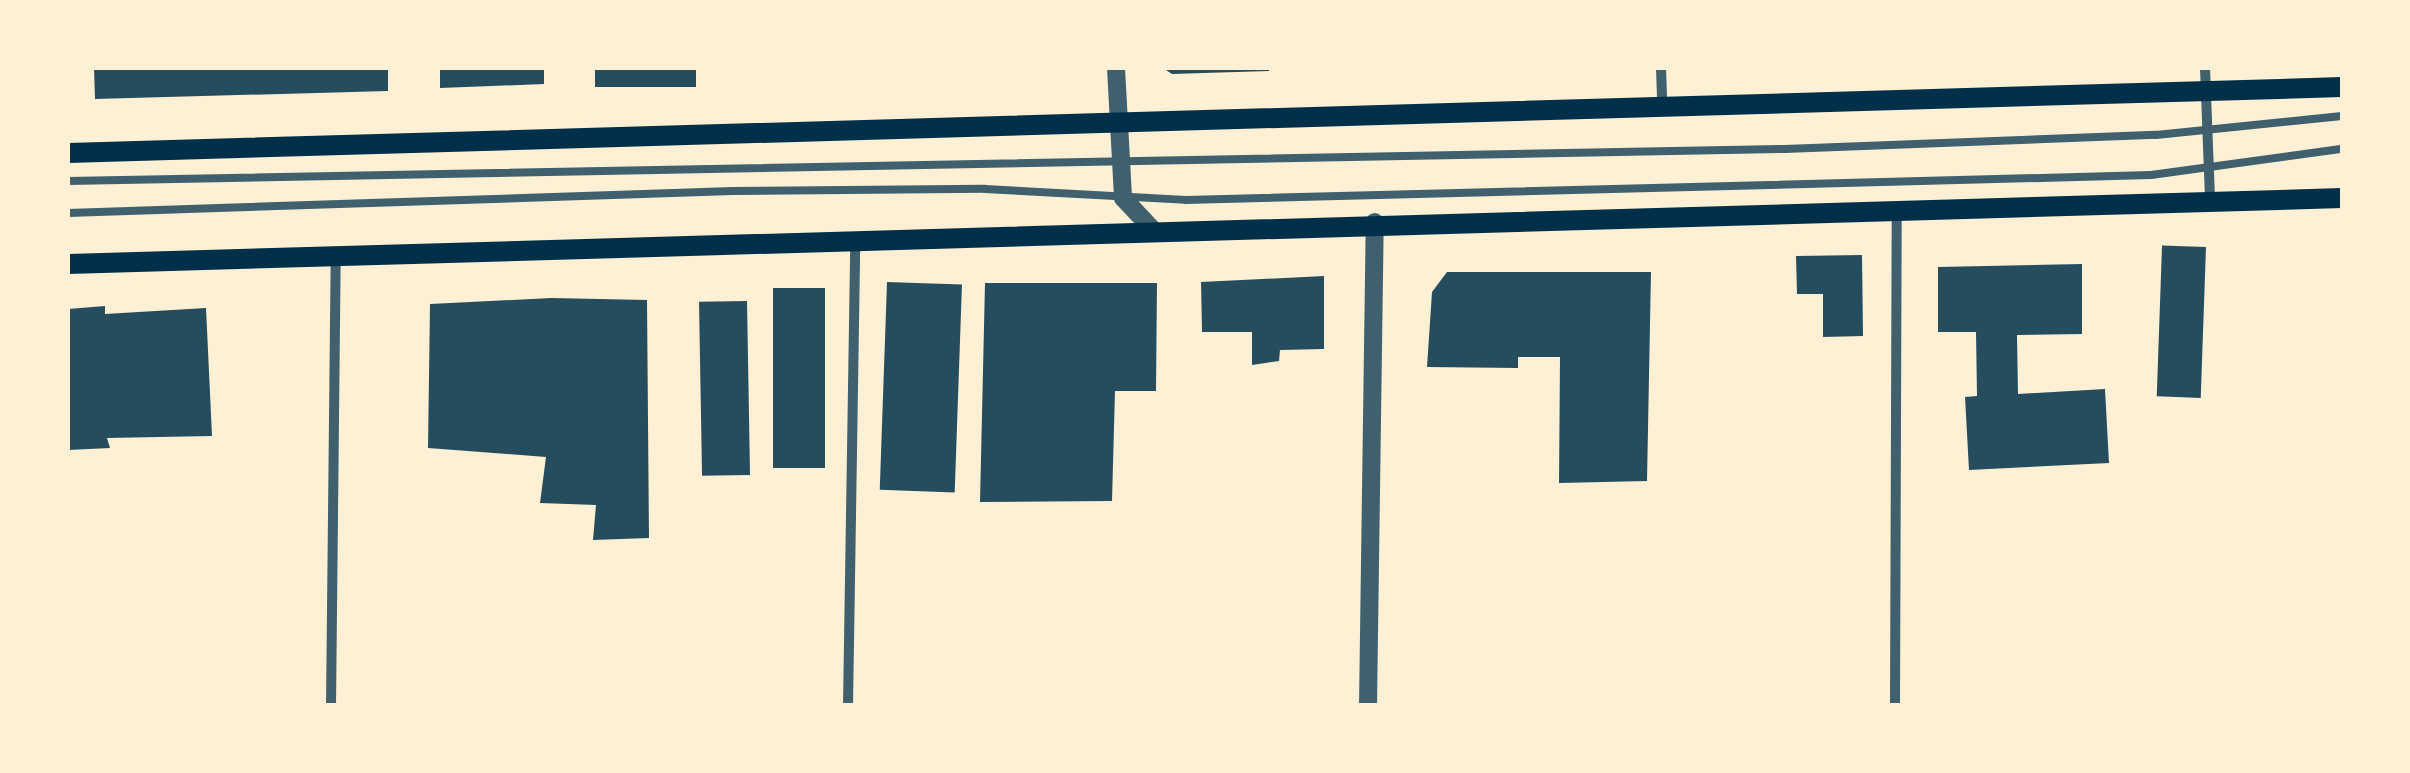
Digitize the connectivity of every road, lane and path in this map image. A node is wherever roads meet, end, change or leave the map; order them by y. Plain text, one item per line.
1 (1116, 68) edge
2 (1661, 68) edge
3 (2205, 68) edge
4 (2342, 87) edge
5 (2206, 90) junction
6 (1662, 104) junction
7 (2342, 116) edge
8 (1119, 122) junction
9 (2207, 128) junction
10 (2342, 150) edge
11 (68, 153) edge
12 (1120, 158) junction
13 (2208, 165) junction
14 (68, 181) edge
15 (1123, 198) junction
16 (2342, 198) edge
17 (2210, 202) junction
18 (1897, 209) junction
19 (68, 213) edge
20 (1375, 222) junction
21 (1154, 232) junction
22 (856, 240) junction
23 (336, 252) junction
24 (68, 264) edge
25 (330, 706) edge
26 (848, 706) edge
27 (1368, 706) edge
28 (1895, 706) edge

1 - 8 street
2 - 6 street
3 - 5 street
4 - 5 main road
5 - 6 main road
5 - 9 street
6 - 8 main road
7 - 9 lane
8 - 11 main road
8 - 12 street
9 - 12 lane
9 - 13 street
10 - 13 lane
12 - 14 lane
12 - 15 street
13 - 15 lane
13 - 17 street
15 - 19 lane
15 - 21 street
16 - 17 main road
17 - 18 main road
18 - 20 main road
18 - 28 street
20 - 21 main road
20 - 27 street
21 - 22 main road
22 - 23 main road
22 - 26 street
23 - 24 main road
23 - 25 street

